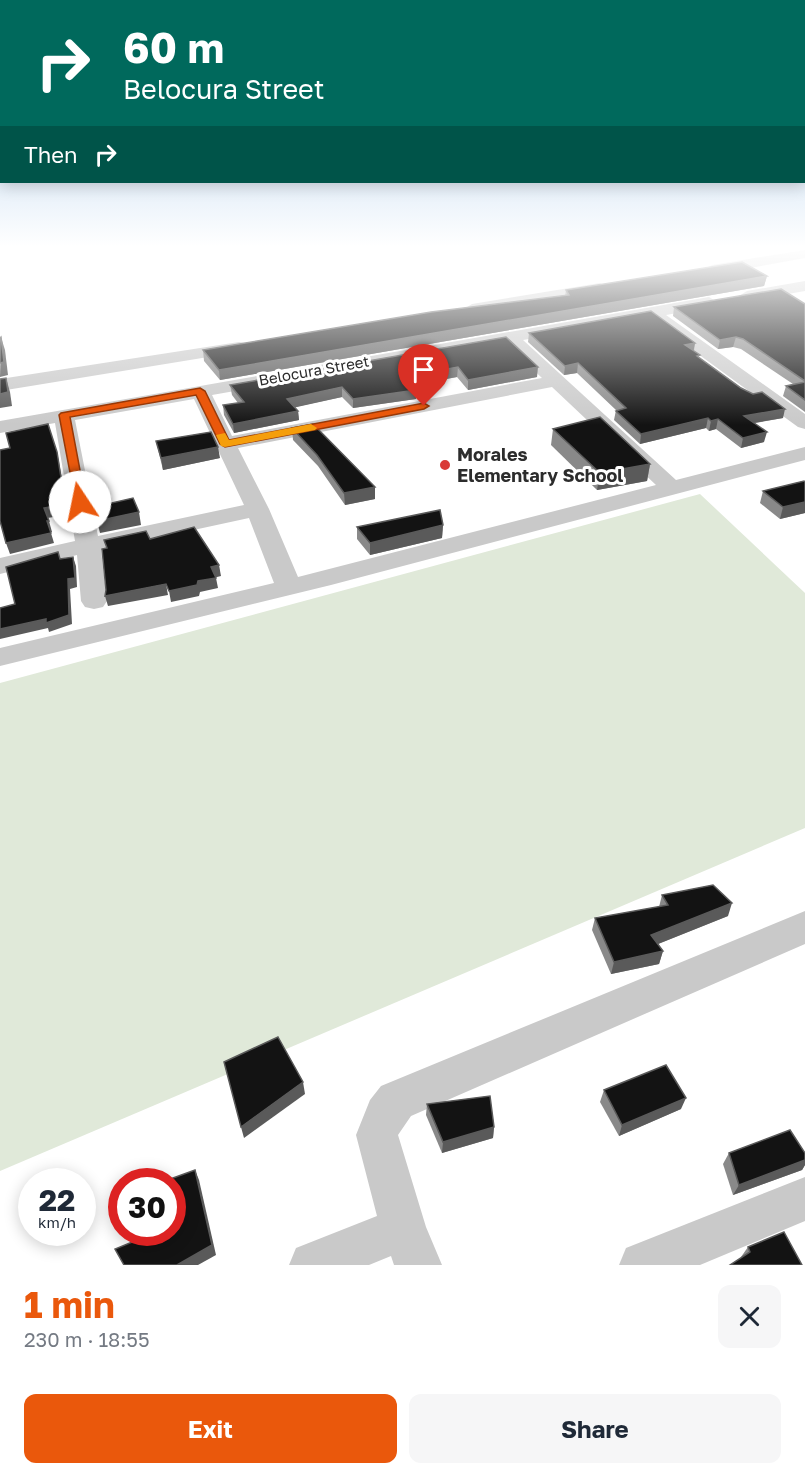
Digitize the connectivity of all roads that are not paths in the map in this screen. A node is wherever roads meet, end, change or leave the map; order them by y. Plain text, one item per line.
1 (480, 307) edge
2 (680, 307) edge
3 (455, 311) edge
4 (652, 312) junction
5 (508, 336) junction
6 (257, 344) edge
7 (556, 381) junction
8 (0, 385) edge
9 (200, 391) junction
10 (64, 415) junction
11 (805, 423) edge
12 (0, 427) edge
13 (225, 444) junction
14 (805, 453) edge
15 (672, 488) junction
16 (257, 509) junction
17 (88, 545) junction
18 (0, 566) edge
19 (289, 586) junction
20 (94, 601) dead end
21 (0, 657) edge
22 (805, 927) edge
23 (805, 1199) edge
24 (410, 1246) edge
25 (313, 1265) edge
26 (643, 1265) edge

1 - 3 street
2 - 4 street, Belocura Street
4 - 5 street, Belocura Street
4 - 11 street
5 - 7 street
5 - 9 street, Belocura Street
6 - 8 street
7 - 13 street
7 - 15 street
9 - 10 street, Belocura Street
9 - 13 street
10 - 12 street, Belocura Street
10 - 17 street
13 - 16 street
14 - 15 street
15 - 19 street
16 - 17 street
16 - 19 street
17 - 18 street
17 - 20 street
19 - 21 street
22 - 24 street
23 - 26 street
24 - 25 street

